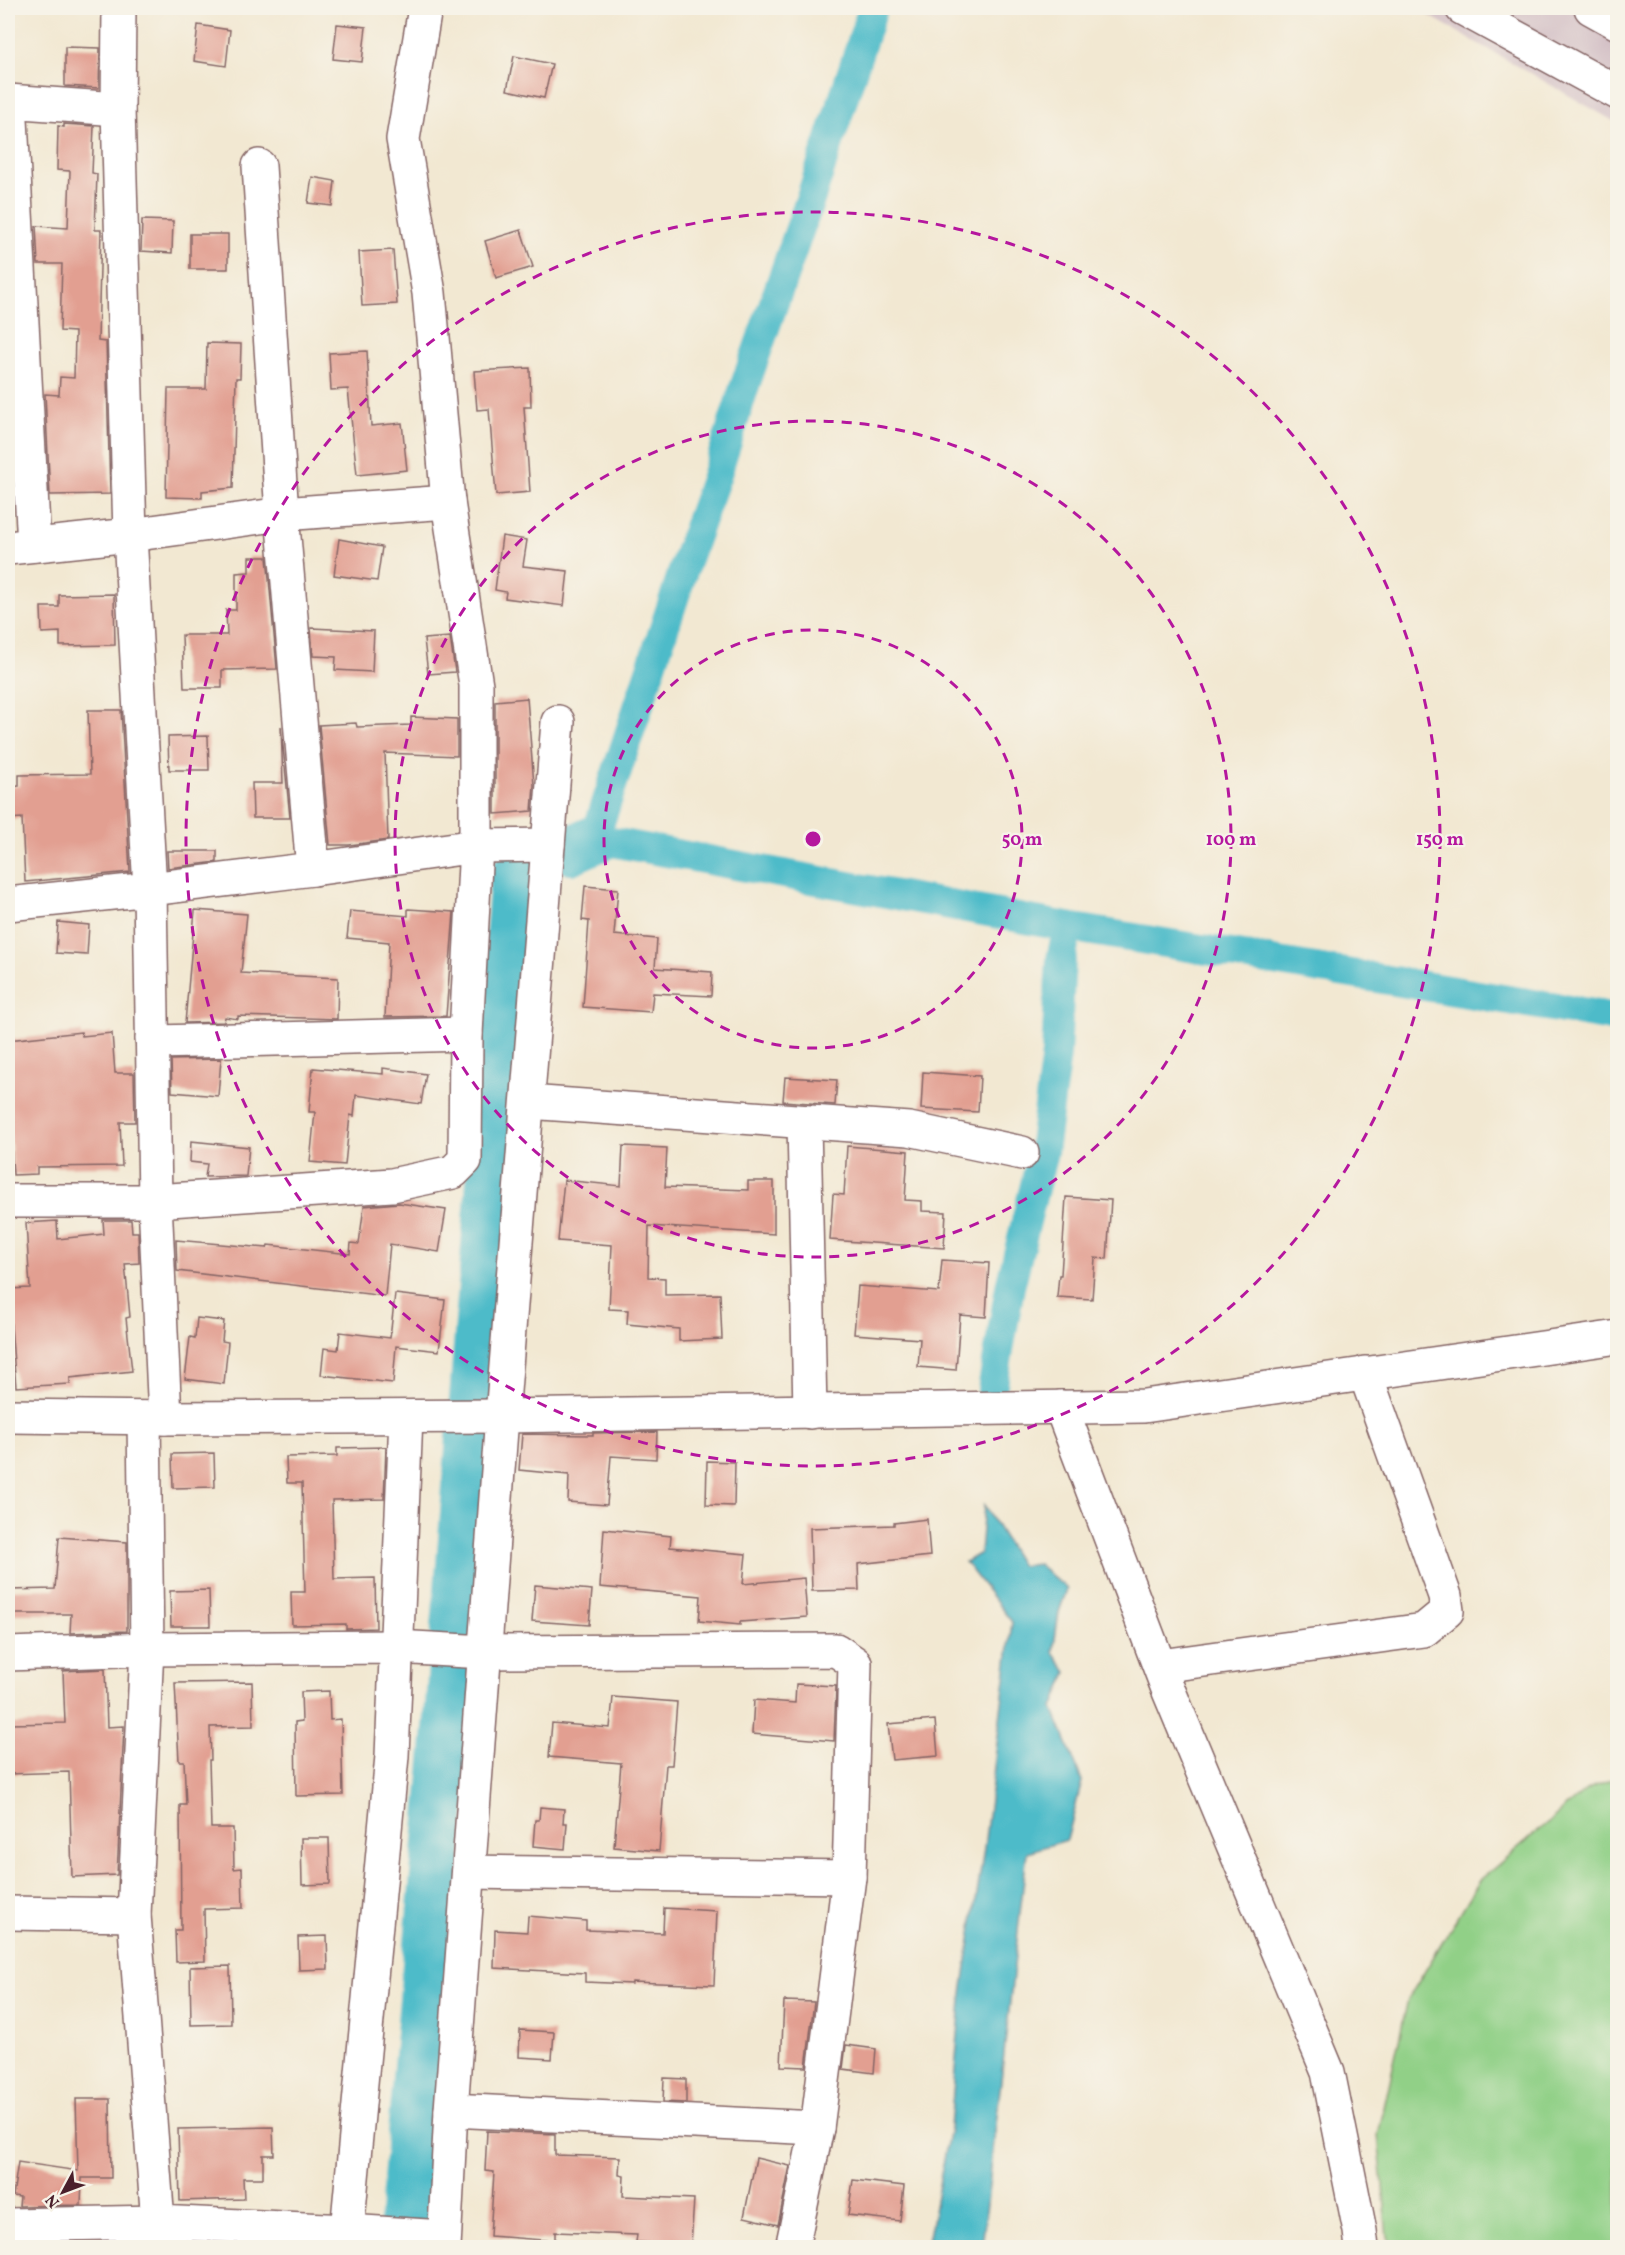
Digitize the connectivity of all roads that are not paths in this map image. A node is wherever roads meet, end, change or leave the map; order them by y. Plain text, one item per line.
1 (119, 8) edge
2 (425, 8) edge
3 (1462, 8) edge
4 (1591, 8) edge
5 (1617, 23) edge
6 (1617, 93) edge
7 (9, 101) edge
8 (118, 109) junction
9 (259, 166) dead end
10 (448, 502) junction
11 (282, 514) junction
12 (130, 535) junction
13 (21, 547) edge
14 (558, 722) dead end
15 (548, 845) junction
16 (476, 846) junction
17 (313, 869) junction
18 (150, 890) junction
19 (8, 904) edge
20 (466, 1034) junction
21 (152, 1039) junction
22 (528, 1102) junction
23 (804, 1122) junction
24 (1022, 1153) dead end
25 (8, 1201) edge
26 (155, 1201) junction
27 (1617, 1337) edge
28 (1365, 1373) junction
29 (1061, 1407) junction
30 (810, 1412) junction
31 (8, 1416) edge
32 (502, 1416) junction
33 (405, 1417) junction
34 (155, 1418) junction
35 (396, 1647) junction
36 (147, 1649) junction
37 (485, 1652) junction
38 (8, 1654) edge
39 (1160, 1666) junction
40 (469, 1872) junction
41 (849, 1877) junction
42 (8, 1913) edge
43 (134, 1915) junction
44 (451, 2110) junction
45 (818, 2128) junction
46 (8, 2225) edge
47 (348, 2231) junction
48 (158, 2235) edge
49 (444, 2242) edge
50 (792, 2247) edge
51 (1362, 2247) edge

1 - 8 street
2 - 10 street
3 - 6 street
4 - 5 street
7 - 8 street
7 - 13 street
8 - 12 street
9 - 11 street
10 - 11 street
10 - 16 street
11 - 12 street
11 - 17 street
12 - 13 street
12 - 18 street
14 - 15 street
15 - 16 street
15 - 22 street
16 - 17 street
16 - 20 street
17 - 18 street
18 - 19 street
18 - 21 street
20 - 21 street
20 - 26 street
21 - 26 street
22 - 23 street
22 - 32 street
23 - 24 street
23 - 30 street
25 - 26 street
26 - 34 street
27 - 28 street
28 - 29 street
28 - 39 street
29 - 30 street
29 - 39 street
30 - 32 street
31 - 34 street
32 - 33 street
32 - 37 street
33 - 34 street
33 - 35 street
34 - 36 street
35 - 36 street
35 - 37 street
35 - 47 street
36 - 38 street
36 - 43 street
37 - 40 street
37 - 41 street
39 - 51 street
40 - 41 street
40 - 44 street
41 - 45 street
42 - 43 street
43 - 48 street
44 - 45 street
44 - 49 street
45 - 50 street
46 - 48 street
47 - 48 street
47 - 49 street

